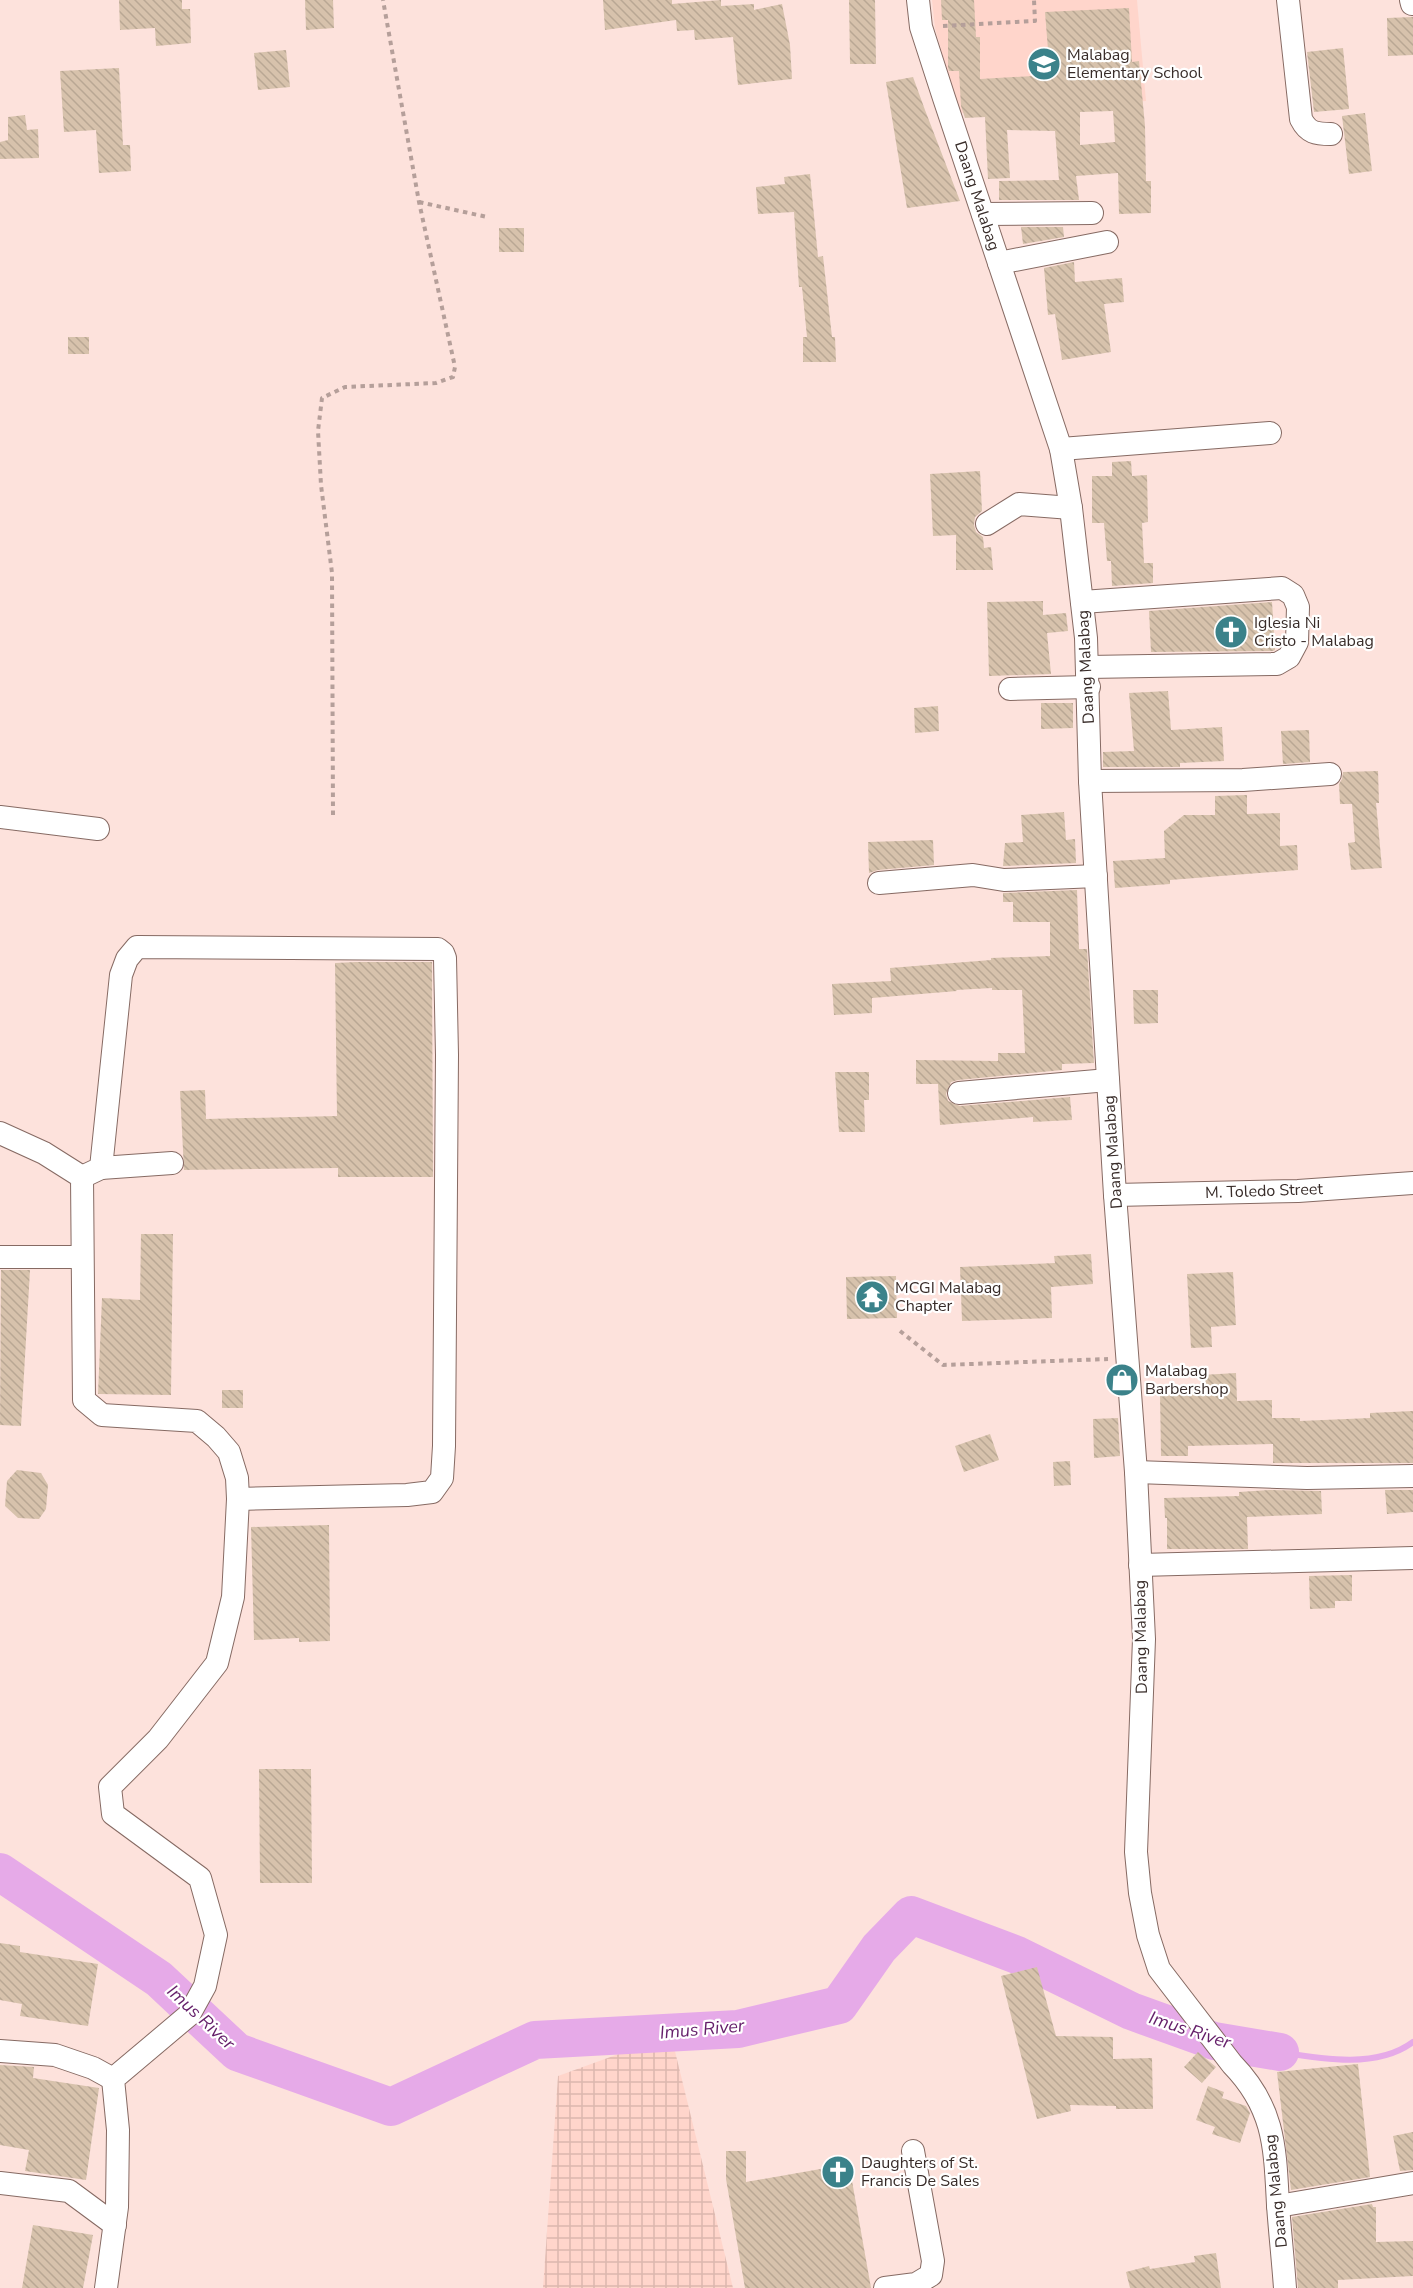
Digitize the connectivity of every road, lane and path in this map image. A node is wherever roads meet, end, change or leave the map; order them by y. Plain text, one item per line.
1 (383, 0) edge
2 (918, 0) edge
3 (1034, 0) edge
4 (1288, 0) edge
5 (921, 27) junction
6 (1331, 134) dead end
7 (419, 202) junction
8 (1092, 213) dead end
9 (982, 214) junction
10 (487, 218) dead end
11 (1107, 242) dead end
12 (999, 263) junction
13 (1270, 433) dead end
14 (1061, 449) junction
15 (1071, 508) junction
16 (987, 524) dead end
17 (1082, 602) junction
18 (1088, 677) junction
19 (1010, 689) dead end
20 (1330, 774) dead end
21 (1090, 781) junction
22 (333, 815) dead end
23 (0, 817) edge
24 (98, 829) dead end
25 (1096, 876) junction
26 (879, 883) dead end
27 (1108, 1080) junction
28 (959, 1093) dead end
29 (0, 1133) edge
30 (172, 1163) dead end
31 (92, 1173) junction
32 (1413, 1183) edge
33 (1115, 1195) junction
34 (0, 1257) edge
35 (82, 1257) junction
36 (900, 1331) dead end
37 (1127, 1358) junction
38 (1136, 1472) junction
39 (1413, 1476) edge
40 (238, 1500) junction
41 (1413, 1558) edge
42 (1140, 1565) junction
43 (0, 2051) edge
44 (113, 2079) junction
45 (913, 2151) dead end
46 (0, 2183) edge
47 (1413, 2183) edge
48 (1278, 2206) junction
49 (115, 2225) junction
50 (106, 2288) edge
51 (885, 2288) edge
52 (1285, 2288) edge

1 - 7 path
2 - 5 street, Daang Malabag
3 - 5 path
4 - 6 street
5 - 9 street, Daang Malabag
7 - 10 path
7 - 22 path
8 - 9 street
9 - 12 street, Daang Malabag
11 - 12 street
12 - 14 street, Daang Malabag
13 - 14 street
14 - 15 street, Daang Malabag
15 - 16 street
15 - 17 street, Daang Malabag
17 - 18 street, Daang Malabag
17 - 18 street
18 - 19 street
18 - 21 street, Daang Malabag
20 - 21 street
21 - 25 street, Daang Malabag
23 - 24 street
25 - 26 street
25 - 27 street, Daang Malabag
27 - 28 street
27 - 33 street, Daang Malabag
29 - 31 street
30 - 31 street
31 - 35 street
31 - 40 street
32 - 33 street, M. Toledo Street
33 - 37 street, Daang Malabag
34 - 35 street
35 - 40 street
36 - 37 path
37 - 38 street, Daang Malabag
38 - 39 street
38 - 42 street, Daang Malabag
40 - 44 street
41 - 42 street
42 - 48 street, Daang Malabag
43 - 44 street
44 - 49 street
45 - 51 street
46 - 49 street
47 - 48 street
48 - 52 street, Daang Malabag
49 - 50 street

